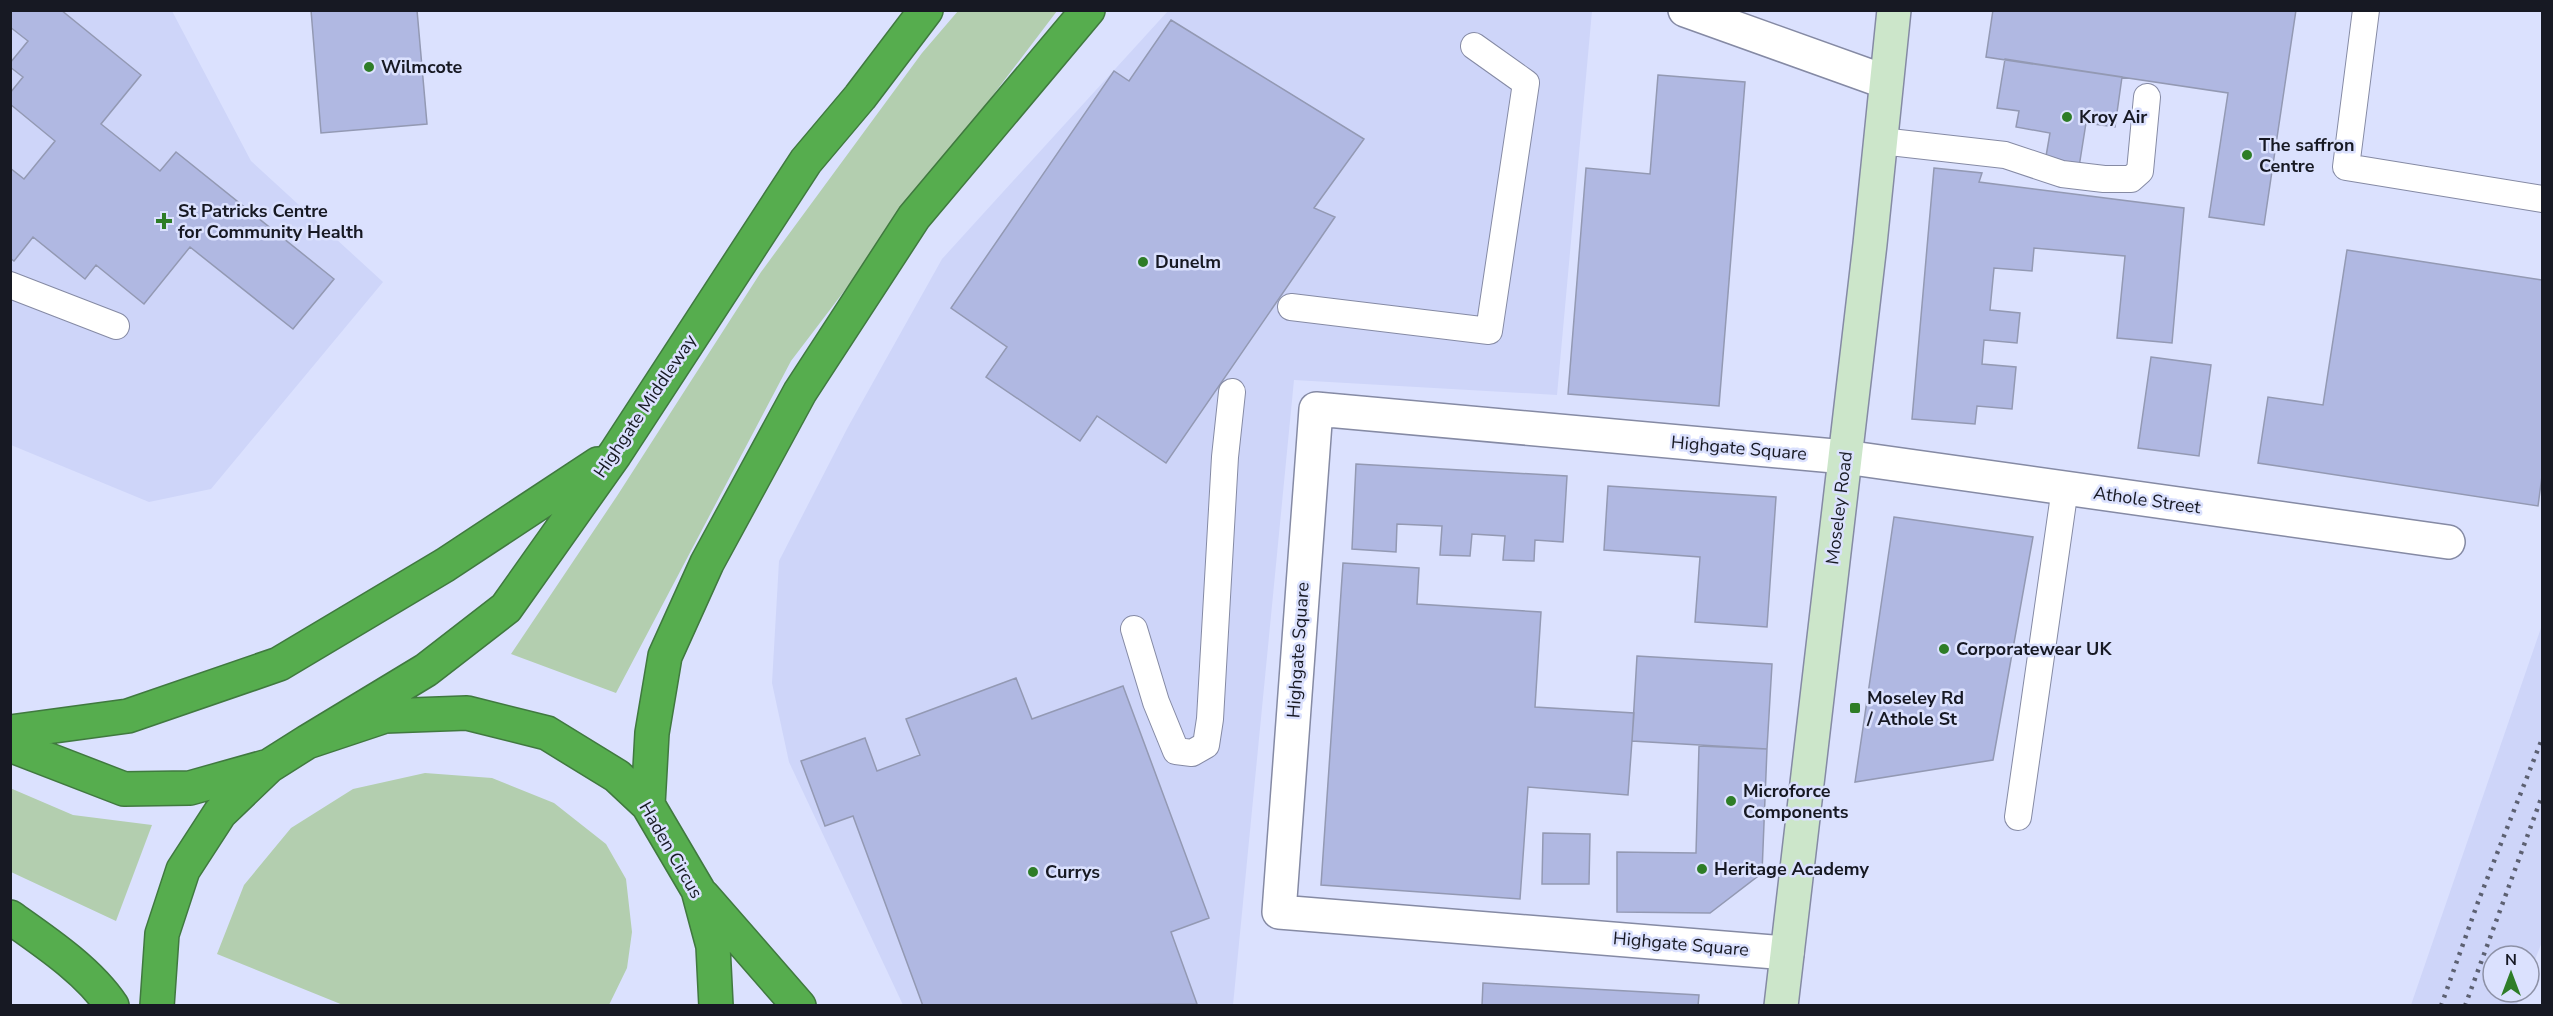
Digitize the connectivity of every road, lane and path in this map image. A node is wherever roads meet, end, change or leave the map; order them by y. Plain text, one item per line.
1 (926, 10) edge
2 (1088, 10) edge
3 (1685, 10) edge
4 (1894, 10) edge
5 (2366, 10) edge
6 (1474, 46) dead end
7 (1886, 82) junction
8 (2147, 98) dead end
9 (1881, 141) junction
10 (2542, 199) edge
11 (10, 285) edge
12 (1291, 308) dead end
13 (116, 326) dead end
14 (1232, 392) dead end
15 (615, 454) junction
16 (1845, 458) junction
17 (2065, 488) junction
18 (2448, 542) dead end
19 (1134, 629) dead end
20 (10, 732) edge
21 (307, 742) junction
22 (10, 745) edge
23 (269, 766) junction
24 (648, 805) junction
25 (2018, 817) dead end
26 (698, 890) junction
27 (10, 916) edge
28 (1787, 953) junction
29 (112, 1005) edge
30 (157, 1005) edge
31 (716, 1005) edge
32 (799, 1005) edge
33 (1781, 1005) edge

1 - 15 highway, Highgate Middleway
2 - 24 highway
3 - 7 street
4 - 7 street, Moseley Road
5 - 10 lane
6 - 12 lane
7 - 9 street, Moseley Road
8 - 9 lane
9 - 16 street, Moseley Road
11 - 13 lane
14 - 19 lane
15 - 20 highway
15 - 21 highway, Highgate Middleway
16 - 17 street, Athole Street
16 - 28 street, Moseley Road
16 - 28 street, Highgate Square
17 - 18 street, Athole Street
17 - 25 lane
21 - 23 highway, Haden Circus
21 - 24 highway, Haden Circus
22 - 23 highway
23 - 30 highway, Haden Circus
24 - 26 highway, Haden Circus
26 - 31 highway, Haden Circus
26 - 32 highway
27 - 29 highway
28 - 33 street, Moseley Road

